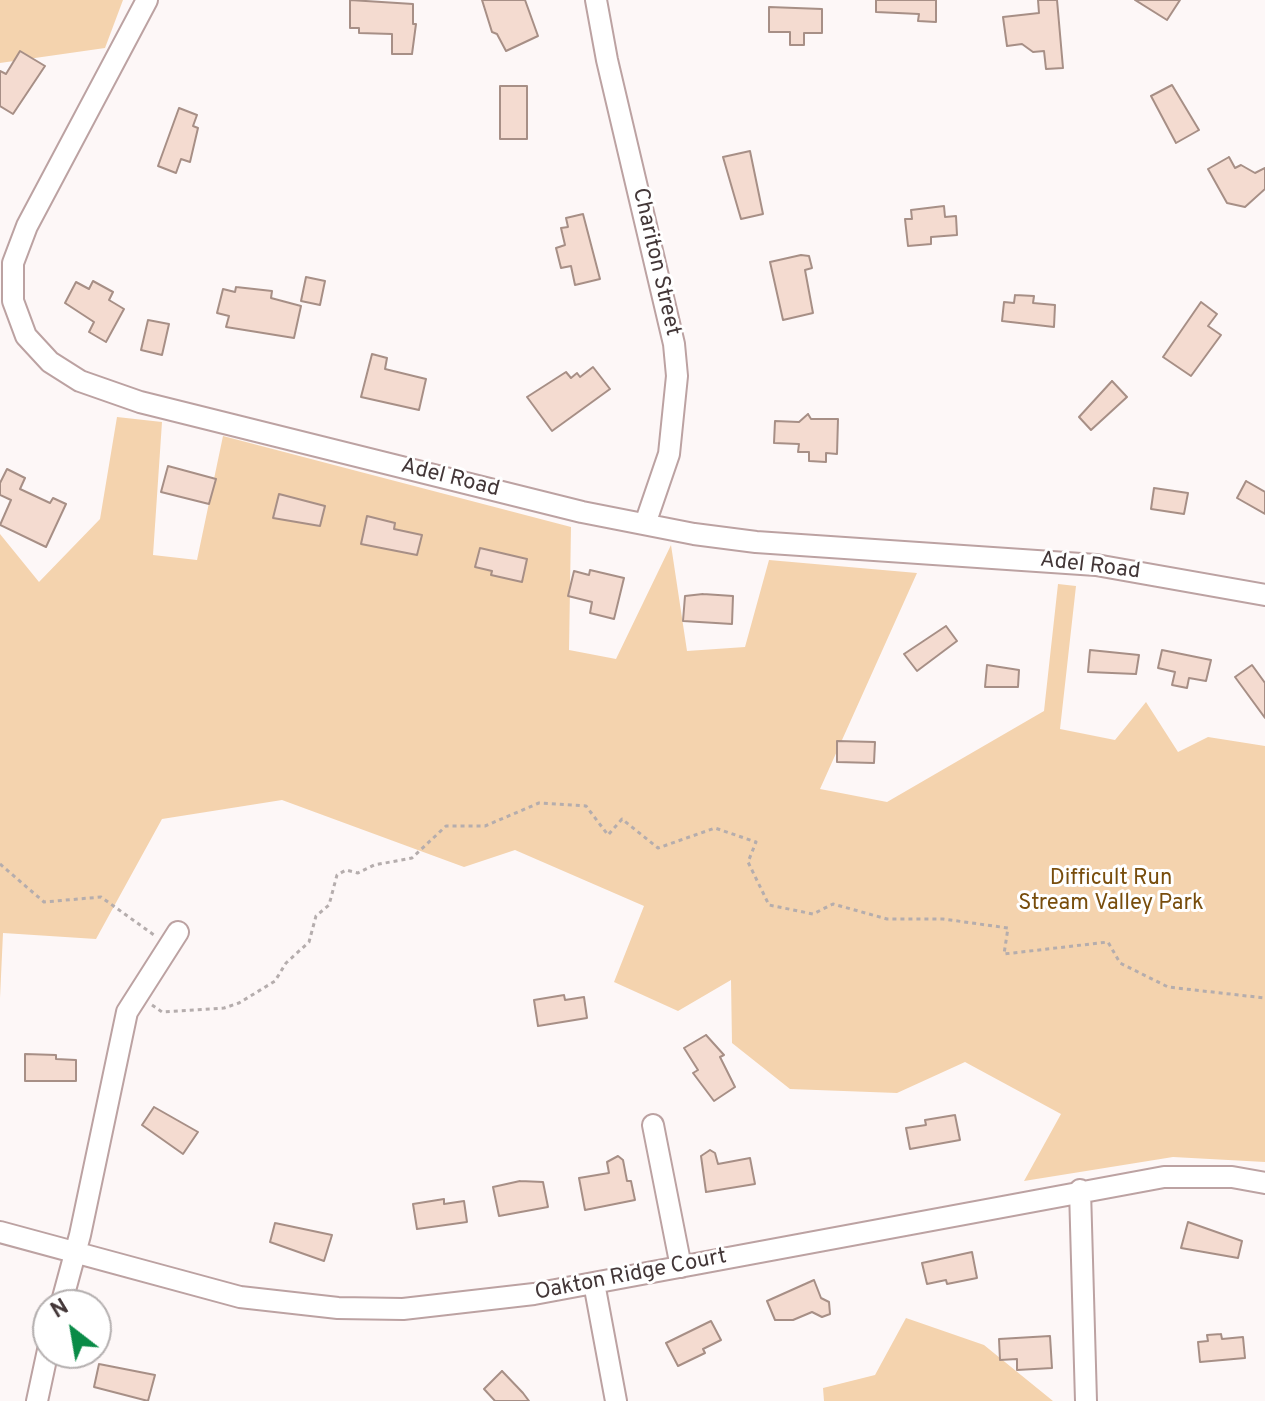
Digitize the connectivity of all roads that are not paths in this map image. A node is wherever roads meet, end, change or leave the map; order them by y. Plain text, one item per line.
1 (147, 0) edge
2 (596, 0) edge
3 (645, 524) junction
4 (1265, 595) edge
5 (174, 940) road end
6 (653, 1125) dead end
7 (1265, 1183) edge
8 (1080, 1190) junction
9 (0, 1232) edge
10 (75, 1254) junction
11 (681, 1267) junction
12 (594, 1283) junction
13 (65, 1289) edge
14 (44, 1369) edge
15 (37, 1401) edge
16 (616, 1401) edge
17 (1086, 1401) edge

1 - 3 street, Adel Road
2 - 3 street, Chariton Street
3 - 4 street, Adel Road
5 - 10 street
6 - 11 street
7 - 8 street, Oakton Ridge Court
8 - 11 street, Oakton Ridge Court
8 - 17 street
9 - 10 street, Oakton Ridge Court
10 - 12 street, Oakton Ridge Court
10 - 13 street
11 - 12 street, Oakton Ridge Court
12 - 16 street
14 - 15 street

